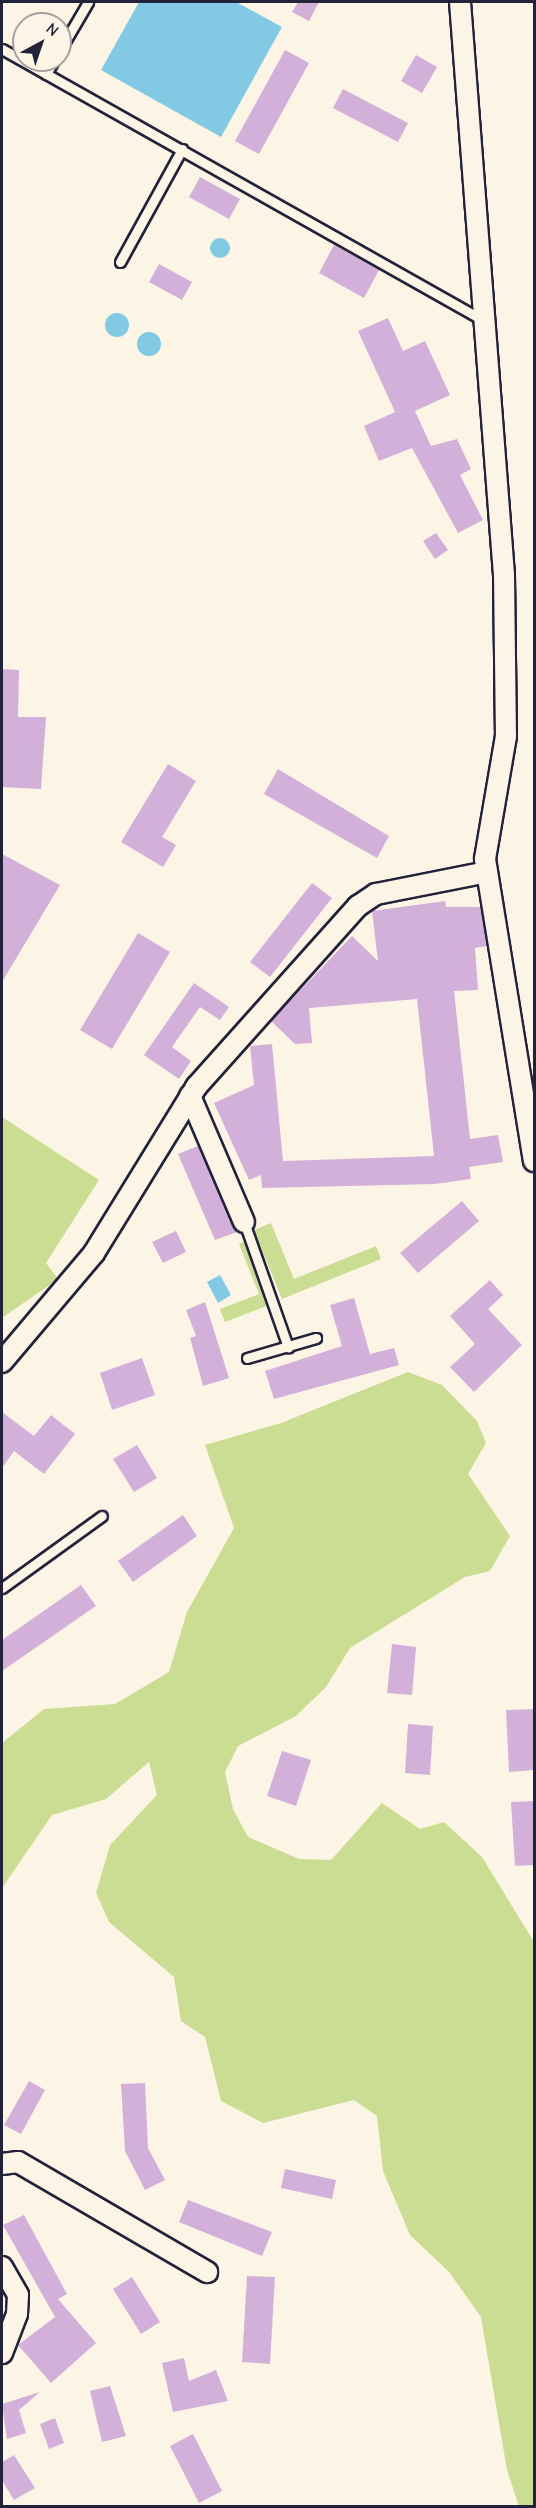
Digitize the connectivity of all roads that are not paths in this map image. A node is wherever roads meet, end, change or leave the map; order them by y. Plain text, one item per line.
1 (88, 2) edge
2 (460, 2) edge
3 (72, 29) edge
4 (2, 49) edge
5 (46, 74) joint
6 (182, 149) junction
7 (120, 262) dead end
8 (481, 319) junction
9 (487, 872) junction
10 (190, 1096) junction
11 (534, 1161) edge
12 (244, 1222) joint
13 (316, 1338) dead end
14 (288, 1347) junction
15 (247, 1358) dead end
16 (2, 1362) edge
17 (102, 1516) dead end
18 (2, 1588) edge
19 (2, 2164) edge
20 (2, 2266) edge
21 (207, 2272) dead end
22 (2, 2353) edge

1 - 3 lane
2 - 8 street
4 - 5 lane
5 - 6 lane
6 - 7 lane
6 - 8 lane
8 - 9 street
9 - 10 street
9 - 11 street
10 - 12 street
10 - 16 street
12 - 14 lane
13 - 14 lane
14 - 15 lane
17 - 18 lane
19 - 21 street
20 - 22 street

